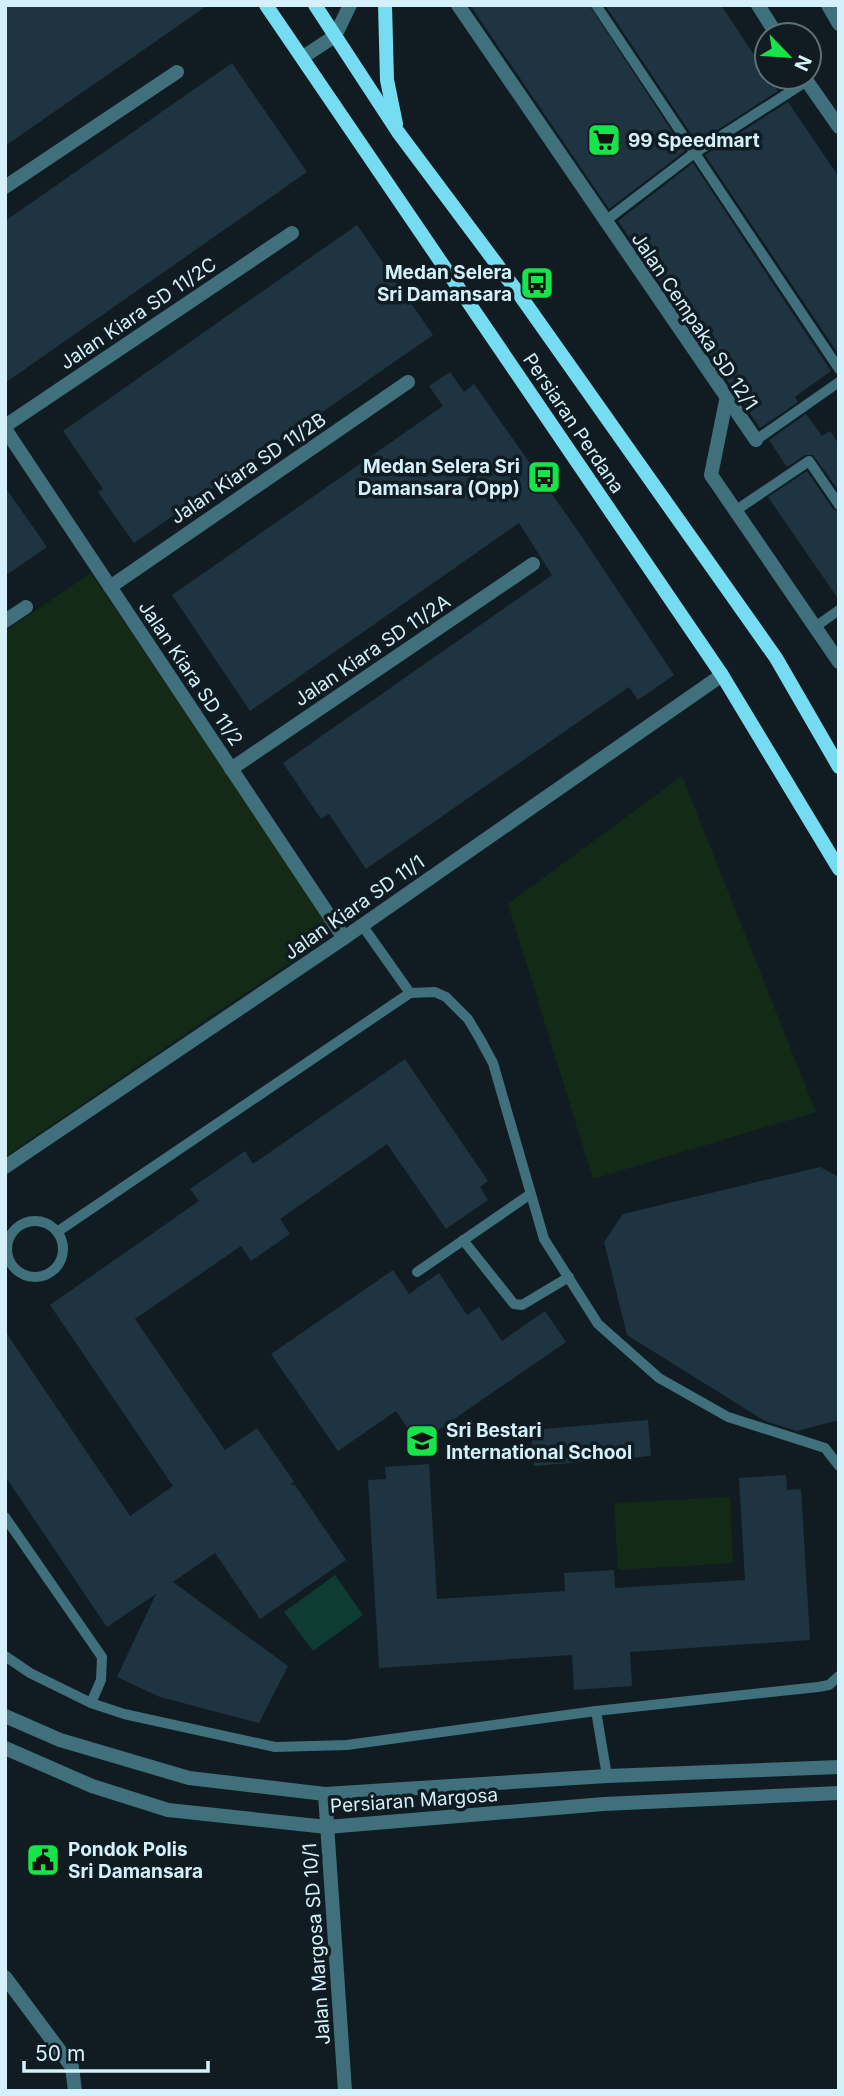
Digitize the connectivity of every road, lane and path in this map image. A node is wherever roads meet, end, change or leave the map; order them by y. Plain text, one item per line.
1 (266, 5) edge
2 (315, 5) edge
3 (350, 5) edge
4 (385, 5) edge
5 (458, 5) edge
6 (596, 5) edge
7 (758, 5) edge
8 (828, 5) edge
9 (769, 21) edge
10 (839, 23) edge
11 (335, 36) junction
12 (303, 57) junction
13 (177, 72) dead end
14 (788, 91) edge
15 (814, 91) edge
16 (839, 127) edge
17 (398, 132) junction
18 (693, 154) junction
19 (5, 187) edge
20 (604, 222) junction
21 (292, 233) dead end
22 (839, 369) edge
23 (408, 382) dead end
24 (839, 382) edge
25 (726, 401) junction
26 (5, 427) edge
27 (756, 440) joint
28 (839, 505) edge
29 (735, 511) junction
30 (533, 564) dead end
31 (110, 587) junction
32 (26, 607) dead end
33 (839, 610) edge
34 (5, 621) edge
35 (815, 627) junction
36 (839, 662) edge
37 (722, 676) junction
38 (839, 767) edge
39 (231, 769) junction
40 (839, 869) edge
41 (362, 925) junction
42 (344, 938) junction
43 (410, 993) junction
44 (5, 1167) edge
45 (529, 1195) junction
46 (57, 1232) junction
47 (463, 1240) junction
48 (6, 1248) edge
49 (417, 1272) dead end
50 (569, 1277) junction
51 (839, 1466) edge
52 (5, 1517) edge
53 (5, 1656) edge
54 (839, 1676) edge
55 (91, 1703) junction
56 (596, 1711) junction
57 (5, 1716) edge
58 (5, 1748) edge
59 (839, 1767) edge
60 (607, 1776) junction
61 (839, 1793) edge
62 (325, 1794) junction
63 (327, 1827) junction
64 (5, 1977) edge
65 (75, 2091) edge
66 (345, 2091) edge

1 - 12 main road, Persiaran Perdana
2 - 11 main road, Persiaran Perdana
3 - 11 street
4 - 17 main road
5 - 20 street, Jalan Cempaka SD 12/1
6 - 18 lane
7 - 9 street
8 - 10 street
11 - 12 street
11 - 17 main road, Persiaran Perdana
12 - 37 main road, Persiaran Perdana
13 - 19 street
14 - 18 lane, Jalan Cempaka SD 12/1
15 - 16 street
17 - 38 main road, Persiaran Perdana
18 - 20 lane, Jalan Cempaka SD 12/1
18 - 22 lane
20 - 25 street, Jalan Cempaka SD 12/1
21 - 26 street, Jalan Kiara SD 11/2C
23 - 31 street, Jalan Kiara SD 11/2B
24 - 27 lane
25 - 27 street, Jalan Cempaka SD 12/1
25 - 29 street
26 - 31 street, Jalan Kiara SD 11/2
28 - 29 lane
29 - 35 street
30 - 39 street, Jalan Kiara SD 11/2A
31 - 39 street, Jalan Kiara SD 11/2
32 - 34 street
33 - 35 lane
35 - 36 street
37 - 40 main road, Persiaran Perdana
37 - 41 street, Jalan Kiara SD 11/1
39 - 42 street, Jalan Kiara SD 11/2
41 - 42 street, Jalan Kiara SD 11/1
41 - 43 lane
42 - 44 street, Jalan Kiara SD 11/1
43 - 45 lane
43 - 46 lane
45 - 47 lane
45 - 50 lane
46 - 48 lane
46 - 48 lane
47 - 49 lane
47 - 50 lane
50 - 51 lane
52 - 55 lane
53 - 55 lane
54 - 56 lane
55 - 56 lane
56 - 60 lane
57 - 62 street, Persiaran Margosa
58 - 63 street, Persiaran Margosa
59 - 60 street, Persiaran Margosa
60 - 62 street, Persiaran Margosa
61 - 63 street, Persiaran Margosa
62 - 63 street, Jalan Margosa SD 10/1
63 - 66 street, Jalan Margosa SD 10/1
64 - 65 street

